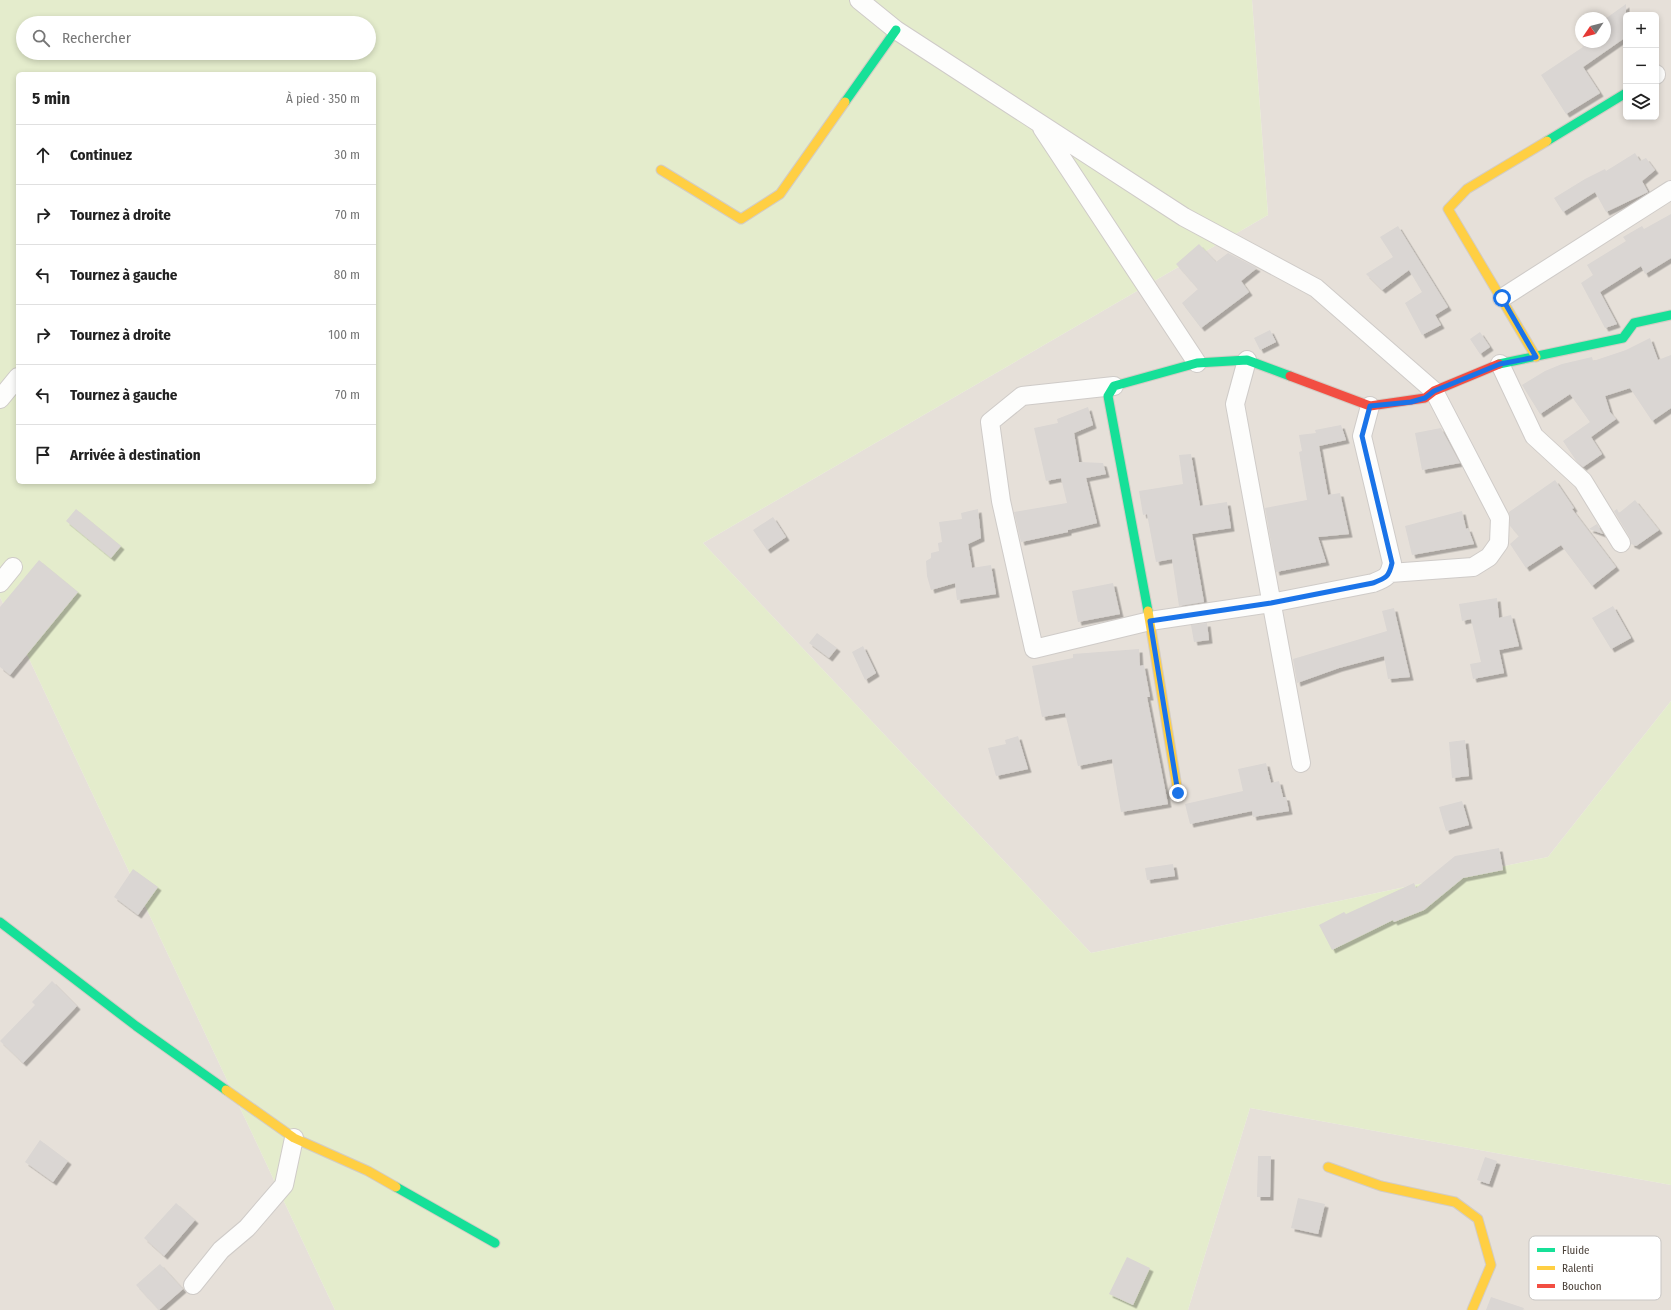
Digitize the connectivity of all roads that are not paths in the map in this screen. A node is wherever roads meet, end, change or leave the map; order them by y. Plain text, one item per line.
1 (859, 0) edge
2 (896, 30) junction
3 (1623, 95) edge
4 (1038, 123) junction
5 (661, 170) dead end
6 (1671, 190) edge
7 (1502, 298) junction
8 (1671, 315) edge
9 (1536, 357) junction
10 (1247, 360) junction
11 (1197, 363) junction
12 (1500, 364) junction
13 (16, 379) edge
14 (1114, 386) junction
15 (1434, 391) junction
16 (0, 399) edge
17 (1370, 406) junction
18 (1621, 543) dead end
19 (13, 567) dead end
20 (1390, 573) junction
21 (0, 583) edge
22 (1271, 603) junction
23 (1150, 621) junction
24 (1301, 763) dead end
25 (1178, 793) dead end
26 (0, 922) edge
27 (294, 1138) junction
28 (1328, 1167) dead end
29 (495, 1243) dead end
30 (193, 1285) dead end
31 (1472, 1310) edge

1 - 2 street
2 - 4 street
2 - 5 street
3 - 7 street
4 - 11 street
4 - 15 street
6 - 7 street
7 - 9 street
8 - 9 street
9 - 12 street
10 - 11 street
10 - 17 street
10 - 22 street
11 - 14 street
12 - 15 street
12 - 18 street
13 - 16 street
14 - 23 street
14 - 23 street
15 - 17 street
15 - 20 street
17 - 20 street
19 - 21 street
20 - 22 street
22 - 23 street
22 - 24 street
23 - 25 street
26 - 27 street
27 - 29 street
27 - 30 street
28 - 31 street

